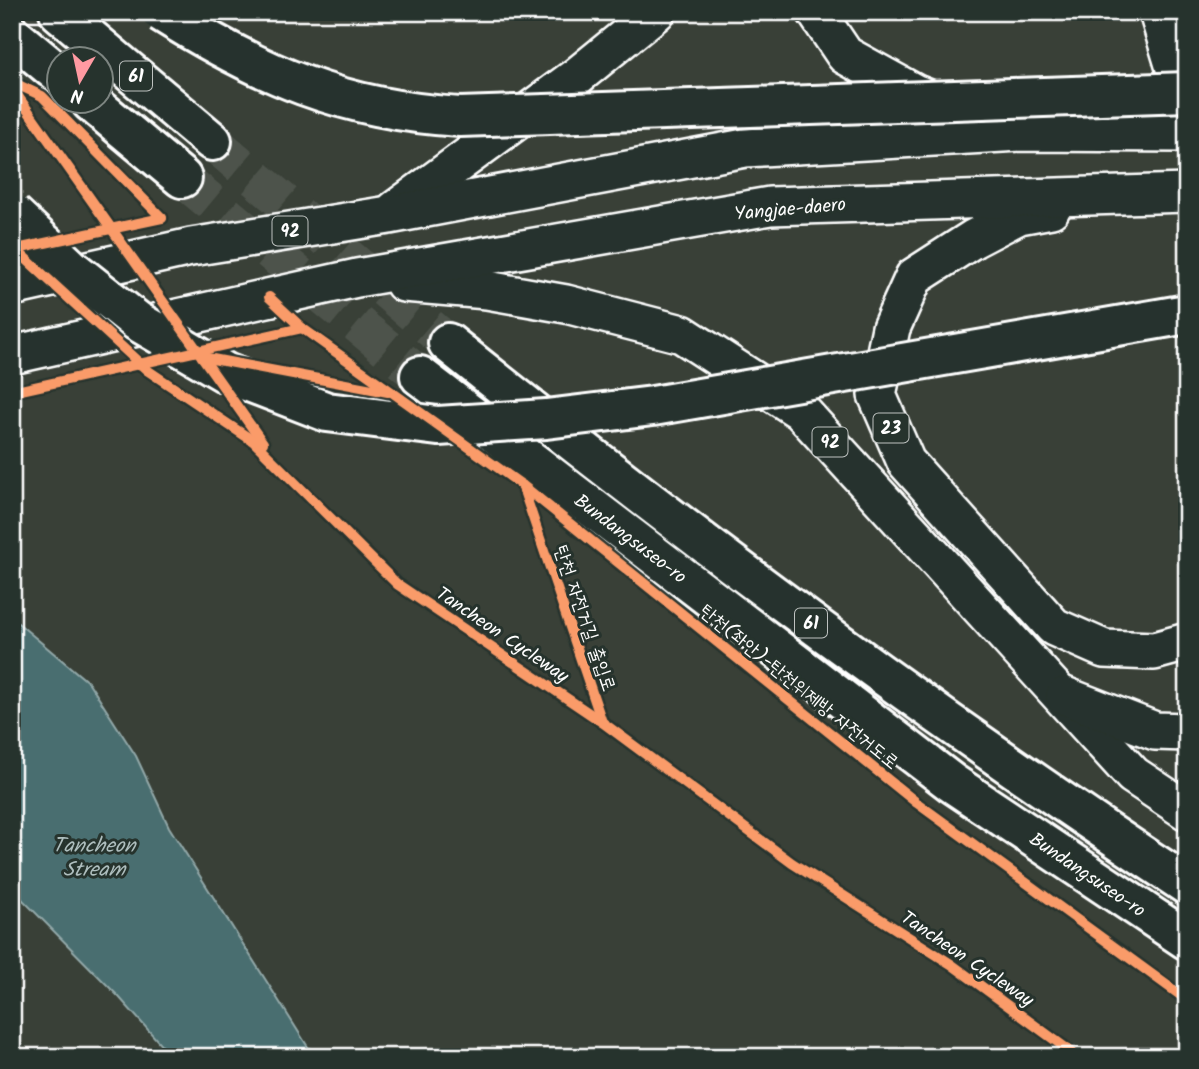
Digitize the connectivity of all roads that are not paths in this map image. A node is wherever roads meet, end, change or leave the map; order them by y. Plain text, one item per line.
1 (59, 12) edge
2 (161, 12) edge
3 (656, 12) edge
4 (816, 12) edge
5 (1157, 18) edge
6 (12, 35) edge
7 (46, 63) edge
8 (1187, 92) edge
9 (1187, 107) edge
10 (109, 116) edge
11 (1020, 132) junction
12 (1187, 133) edge
13 (212, 141) tunnel mouth
14 (182, 178) tunnel mouth
15 (1131, 193) junction
16 (1187, 193) edge
17 (12, 213) edge
18 (389, 215) junction
19 (357, 278) junction
20 (12, 287) edge
21 (1187, 314) edge
22 (448, 343) tunnel mouth
23 (12, 355) edge
24 (420, 376) tunnel mouth
25 (1187, 642) edge
26 (1057, 693) junction
27 (1187, 732) edge
28 (1187, 811) edge
29 (1187, 886) edge
30 (1187, 940) edge

1 - 13 highway, 61
2 - 8 highway, bridge
3 - 18 main road, 92
4 - 11 main road
5 - 9 main road
6 - 7 highway
10 - 14 highway, 61
11 - 12 main road
11 - 18 main road
15 - 16 main road, Yangjae-daero / 23
15 - 19 main road, Yangjae-daero
15 - 25 main road, 23
17 - 21 highway, bridge
18 - 20 main road, 92
19 - 23 main road, 92
19 - 26 main road, 92
22 - 29 highway, Bundangsuseo-ro / 61
24 - 30 highway, Bundangsuseo-ro / 61
26 - 27 main road
26 - 28 main road, 92

